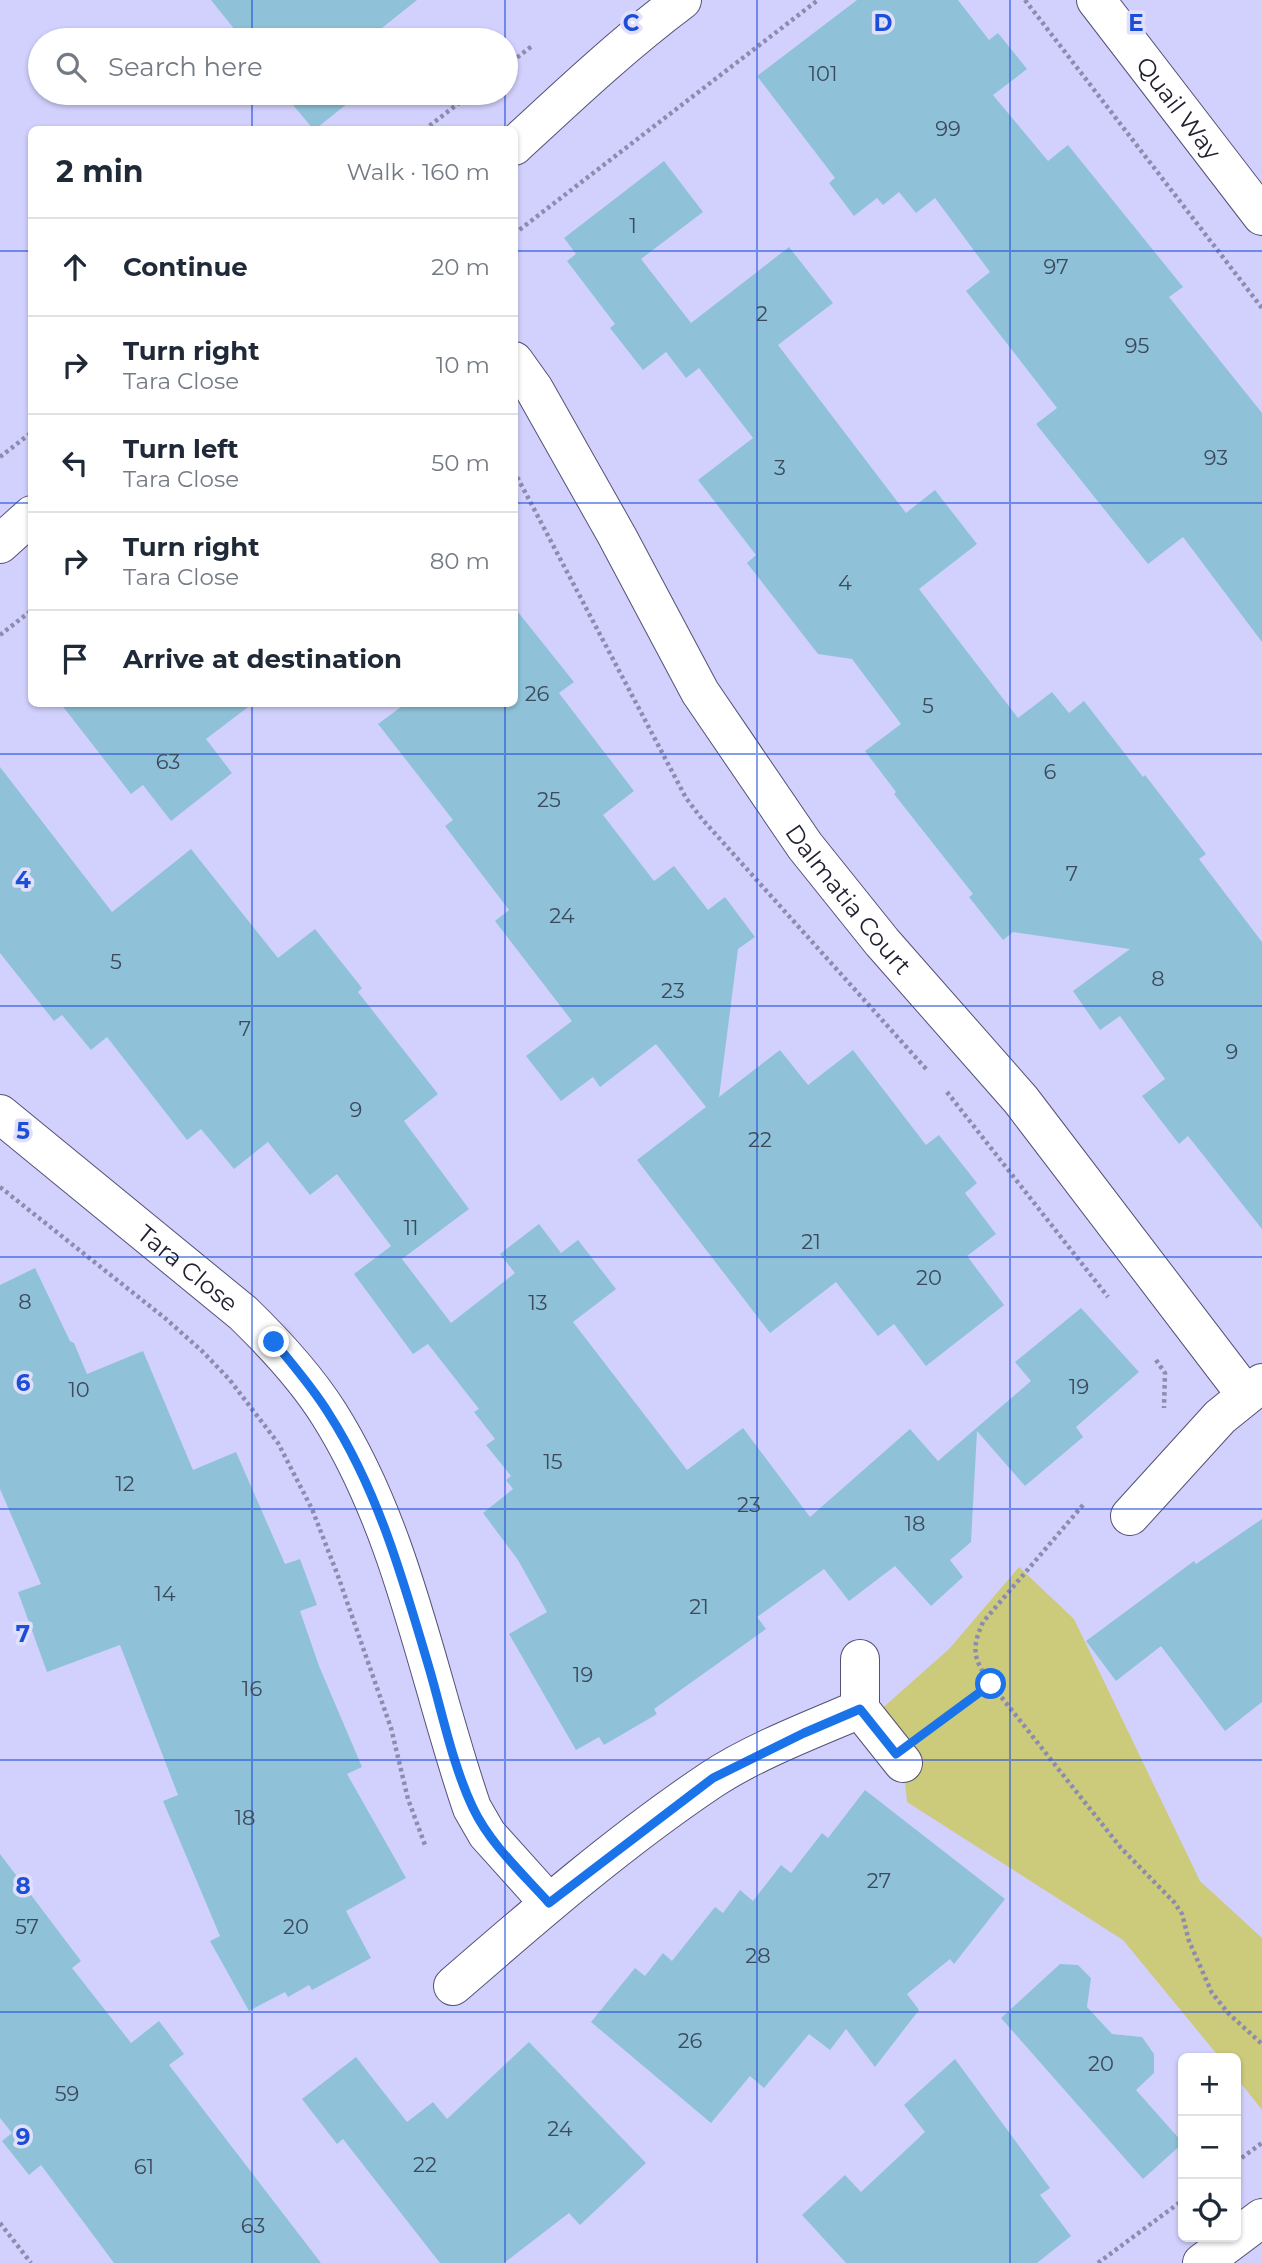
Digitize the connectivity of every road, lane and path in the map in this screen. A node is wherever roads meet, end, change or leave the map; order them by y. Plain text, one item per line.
1 (682, 0) edge
2 (818, 0) edge
3 (1025, 0) edge
4 (1096, 0) edge
5 (533, 46) dead end
6 (518, 57) edge
7 (456, 105) edge
8 (429, 126) edge
9 (518, 141) edge
10 (1262, 216) edge
11 (518, 231) edge
12 (1262, 308) edge
13 (518, 367) edge
14 (28, 435) edge
15 (0, 457) edge
16 (518, 479) edge
17 (28, 519) edge
18 (0, 544) edge
19 (28, 613) edge
20 (0, 635) edge
21 (935, 1079) dead end
22 (943, 1088) dead end
23 (0, 1114) edge
24 (0, 1187) edge
25 (1109, 1299) dead end
26 (1150, 1351) dead end
27 (1254, 1389) edge
28 (1161, 1419) dead end
29 (1091, 1496) dead end
30 (1130, 1516) dead end
31 (860, 1660) dead end
32 (991, 1684) junction
33 (860, 1709) junction
34 (899, 1758) joint
35 (425, 1845) dead end
36 (549, 1903) junction
37 (453, 1986) dead end
38 (1262, 2044) edge
39 (1262, 2143) edge
40 (1241, 2158) edge
41 (1178, 2204) edge
42 (1262, 2218) edge
43 (0, 2223) edge
44 (31, 2263) edge
45 (1098, 2263) edge
46 (1202, 2263) edge

1 - 9 street
2 - 11 path
3 - 12 path
4 - 10 street, Quail Way
5 - 6 path
7 - 8 path
13 - 27 street, Dalmatia Court
14 - 15 path
16 - 21 path
17 - 18 street
19 - 20 path
22 - 25 path
23 - 36 street, Tara Close
24 - 35 path
26 - 28 path
27 - 30 street, Dalmatia Court
29 - 32 path
31 - 33 street
32 - 34 path
32 - 38 path
33 - 34 street
33 - 36 street
36 - 37 street
39 - 40 path
41 - 45 path
42 - 46 street
43 - 44 path

